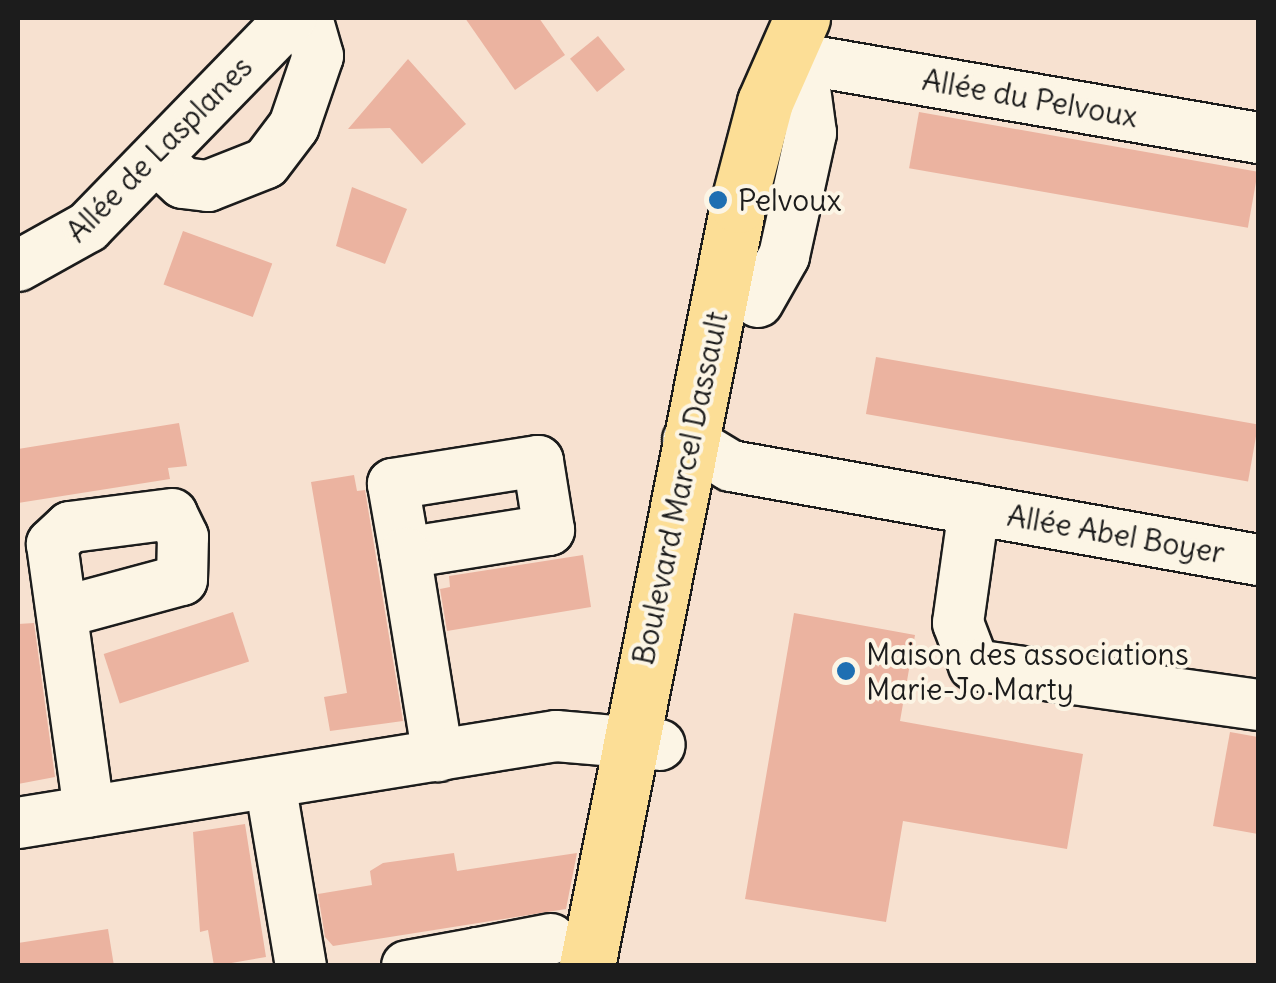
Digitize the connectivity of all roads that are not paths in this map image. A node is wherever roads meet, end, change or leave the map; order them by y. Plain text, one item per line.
1 (291, 18) edge
2 (307, 18) edge
3 (803, 32) edge
4 (1258, 138) edge
5 (157, 159) junction
6 (18, 266) edge
7 (704, 450) junction
8 (974, 508) junction
9 (404, 553) dead end
10 (1258, 560) edge
11 (63, 612) dead end
12 (1258, 705) edge
13 (644, 741) junction
14 (438, 756) junction
15 (270, 783) junction
16 (89, 811) junction
17 (18, 823) edge
18 (569, 952) edge
19 (479, 959) edge
20 (301, 966) edge
21 (408, 966) edge
22 (608, 966) edge

1 - 5 street, Allée de Lasplanes
2 - 5 street
3 - 4 street, Allée du Pelvoux
3 - 7 main road, Boulevard Marcel Dassault
3 - 7 main road, Boulevard Marcel Dassault
5 - 6 street, Allée de Lasplanes
7 - 8 street, Allée Abel Boyer
7 - 13 main road, Boulevard Marcel Dassault
8 - 10 street, Allée Abel Boyer
8 - 12 street, Allée Abel Boyer
9 - 14 street
11 - 16 street
13 - 14 street
13 - 18 main road, Boulevard Marcel Dassault
13 - 22 main road, Boulevard Marcel Dassault
14 - 15 street
15 - 16 street
15 - 20 street
16 - 17 street
18 - 19 street
19 - 21 street

